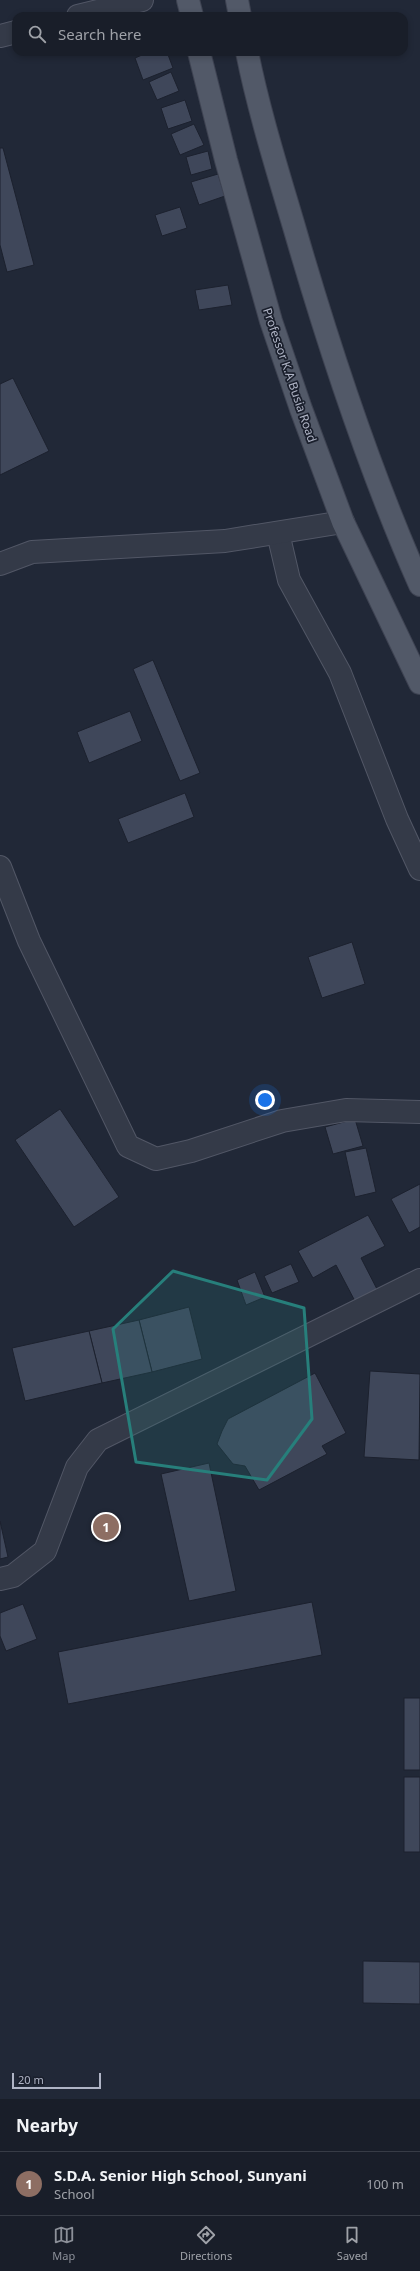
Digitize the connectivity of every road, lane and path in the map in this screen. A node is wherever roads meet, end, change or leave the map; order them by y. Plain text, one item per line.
1 (142, 0) edge
2 (188, 0) edge
3 (237, 0) edge
4 (94, 12) edge
5 (191, 12) edge
6 (239, 12) edge
7 (12, 33) edge
8 (0, 36) edge
9 (201, 56) edge
10 (248, 56) edge
11 (343, 522) junction
12 (278, 533) junction
13 (0, 564) edge
14 (420, 584) edge
15 (420, 683) edge
16 (0, 867) edge
17 (420, 868) edge
18 (420, 1112) edge
19 (420, 1280) edge
20 (0, 1579) edge

1 - 4 street
2 - 5 main road
3 - 6 main road
7 - 8 street
9 - 11 main road, Professor K.A Busia Road
10 - 14 main road
11 - 12 street
11 - 15 main road, Professor K.A Busia Road
12 - 13 street
12 - 17 street
16 - 18 street
19 - 20 street

